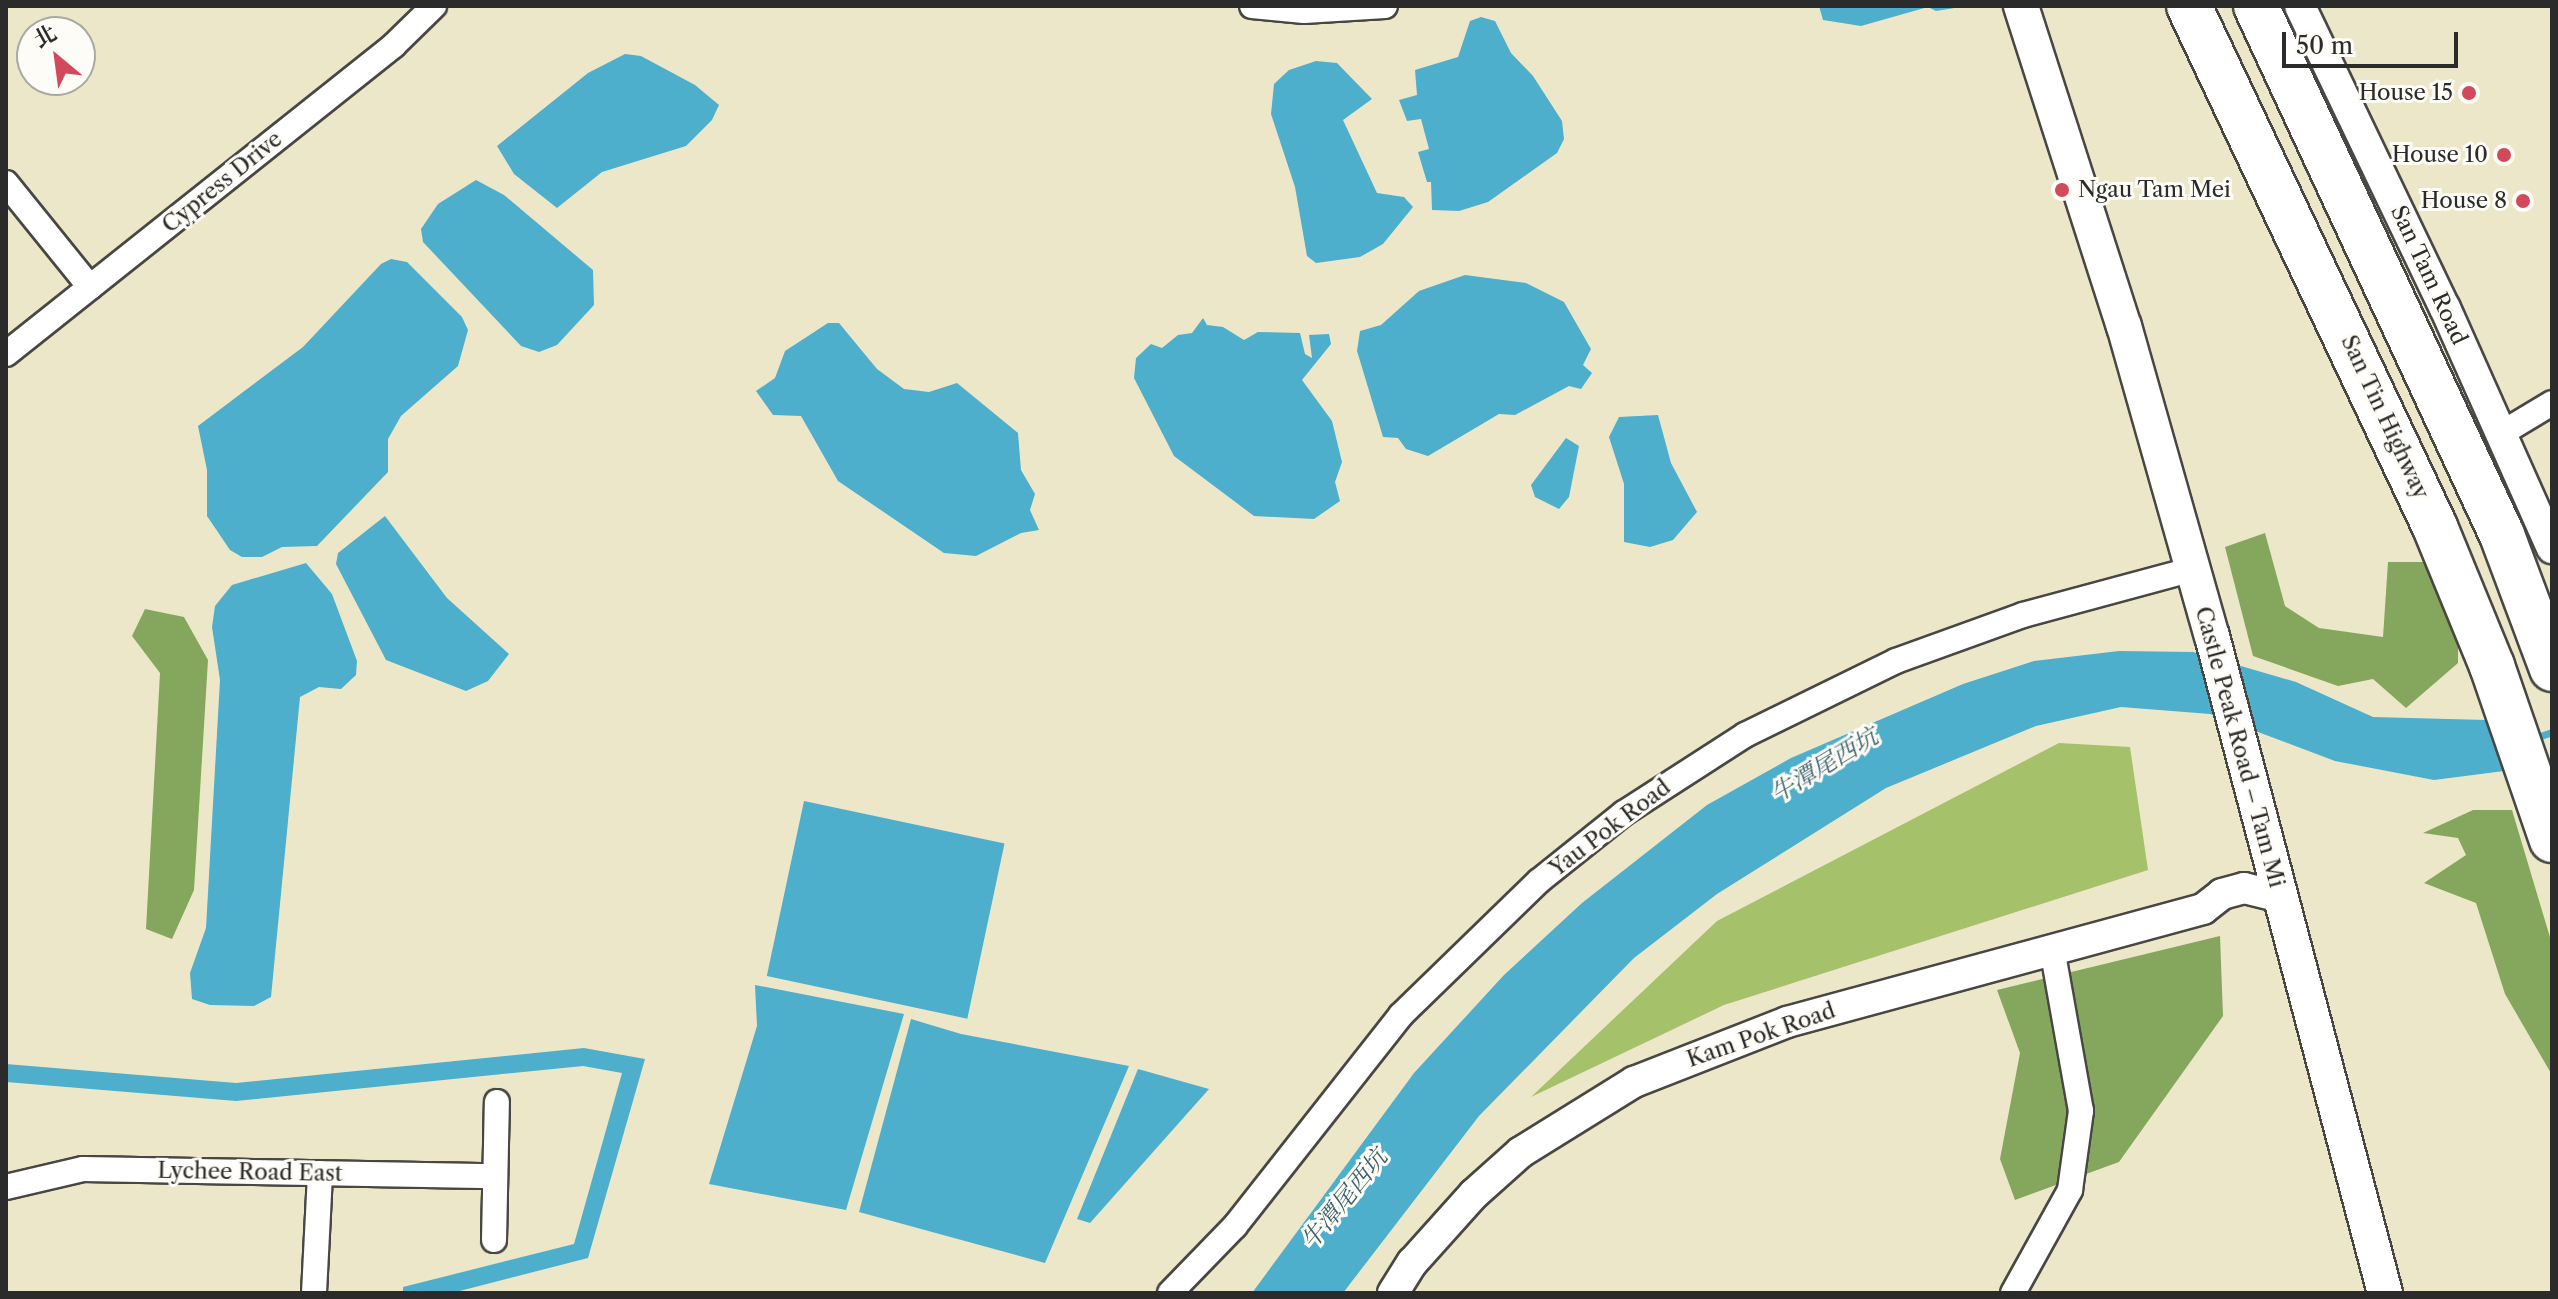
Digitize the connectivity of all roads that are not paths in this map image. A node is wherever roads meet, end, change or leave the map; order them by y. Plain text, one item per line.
1 (434, 6) edge
2 (1252, 6) edge
3 (1385, 6) edge
4 (2021, 6) edge
5 (2189, 6) edge
6 (2256, 6) edge
7 (2300, 6) edge
8 (6, 183) edge
9 (90, 287) junction
10 (6, 354) edge
11 (2552, 403) edge
12 (2502, 433) junction
13 (2552, 548) edge
14 (2193, 569) junction
15 (2546, 654) edge
16 (2552, 840) edge
17 (2273, 893) junction
18 (2052, 948) junction
19 (497, 1102) dead end
20 (320, 1173) junction
21 (495, 1176) junction
22 (6, 1187) edge
23 (494, 1240) dead end
24 (314, 1293) edge
25 (1170, 1293) edge
26 (1393, 1293) edge
27 (2013, 1293) edge
28 (2385, 1293) edge

1 - 9 street, Cypress Drive
2 - 3 street
4 - 14 main road, Castle Peak Road – Tam Mi
5 - 16 highway, San Tin Highway
6 - 15 highway
7 - 12 street, San Tam Road
8 - 9 street
9 - 10 street, Cypress Drive
11 - 12 street
12 - 13 street, San Tam Road
14 - 17 main road, Castle Peak Road – Tam Mi
14 - 25 street, Yau Pok Road
17 - 18 street, Kam Pok Road
17 - 28 main road, Castle Peak Road – Tam Mi
18 - 26 street, Kam Pok Road
18 - 27 street
19 - 21 street
20 - 21 street, Lychee Road East
20 - 22 street, Lychee Road East
20 - 24 street
21 - 23 street

